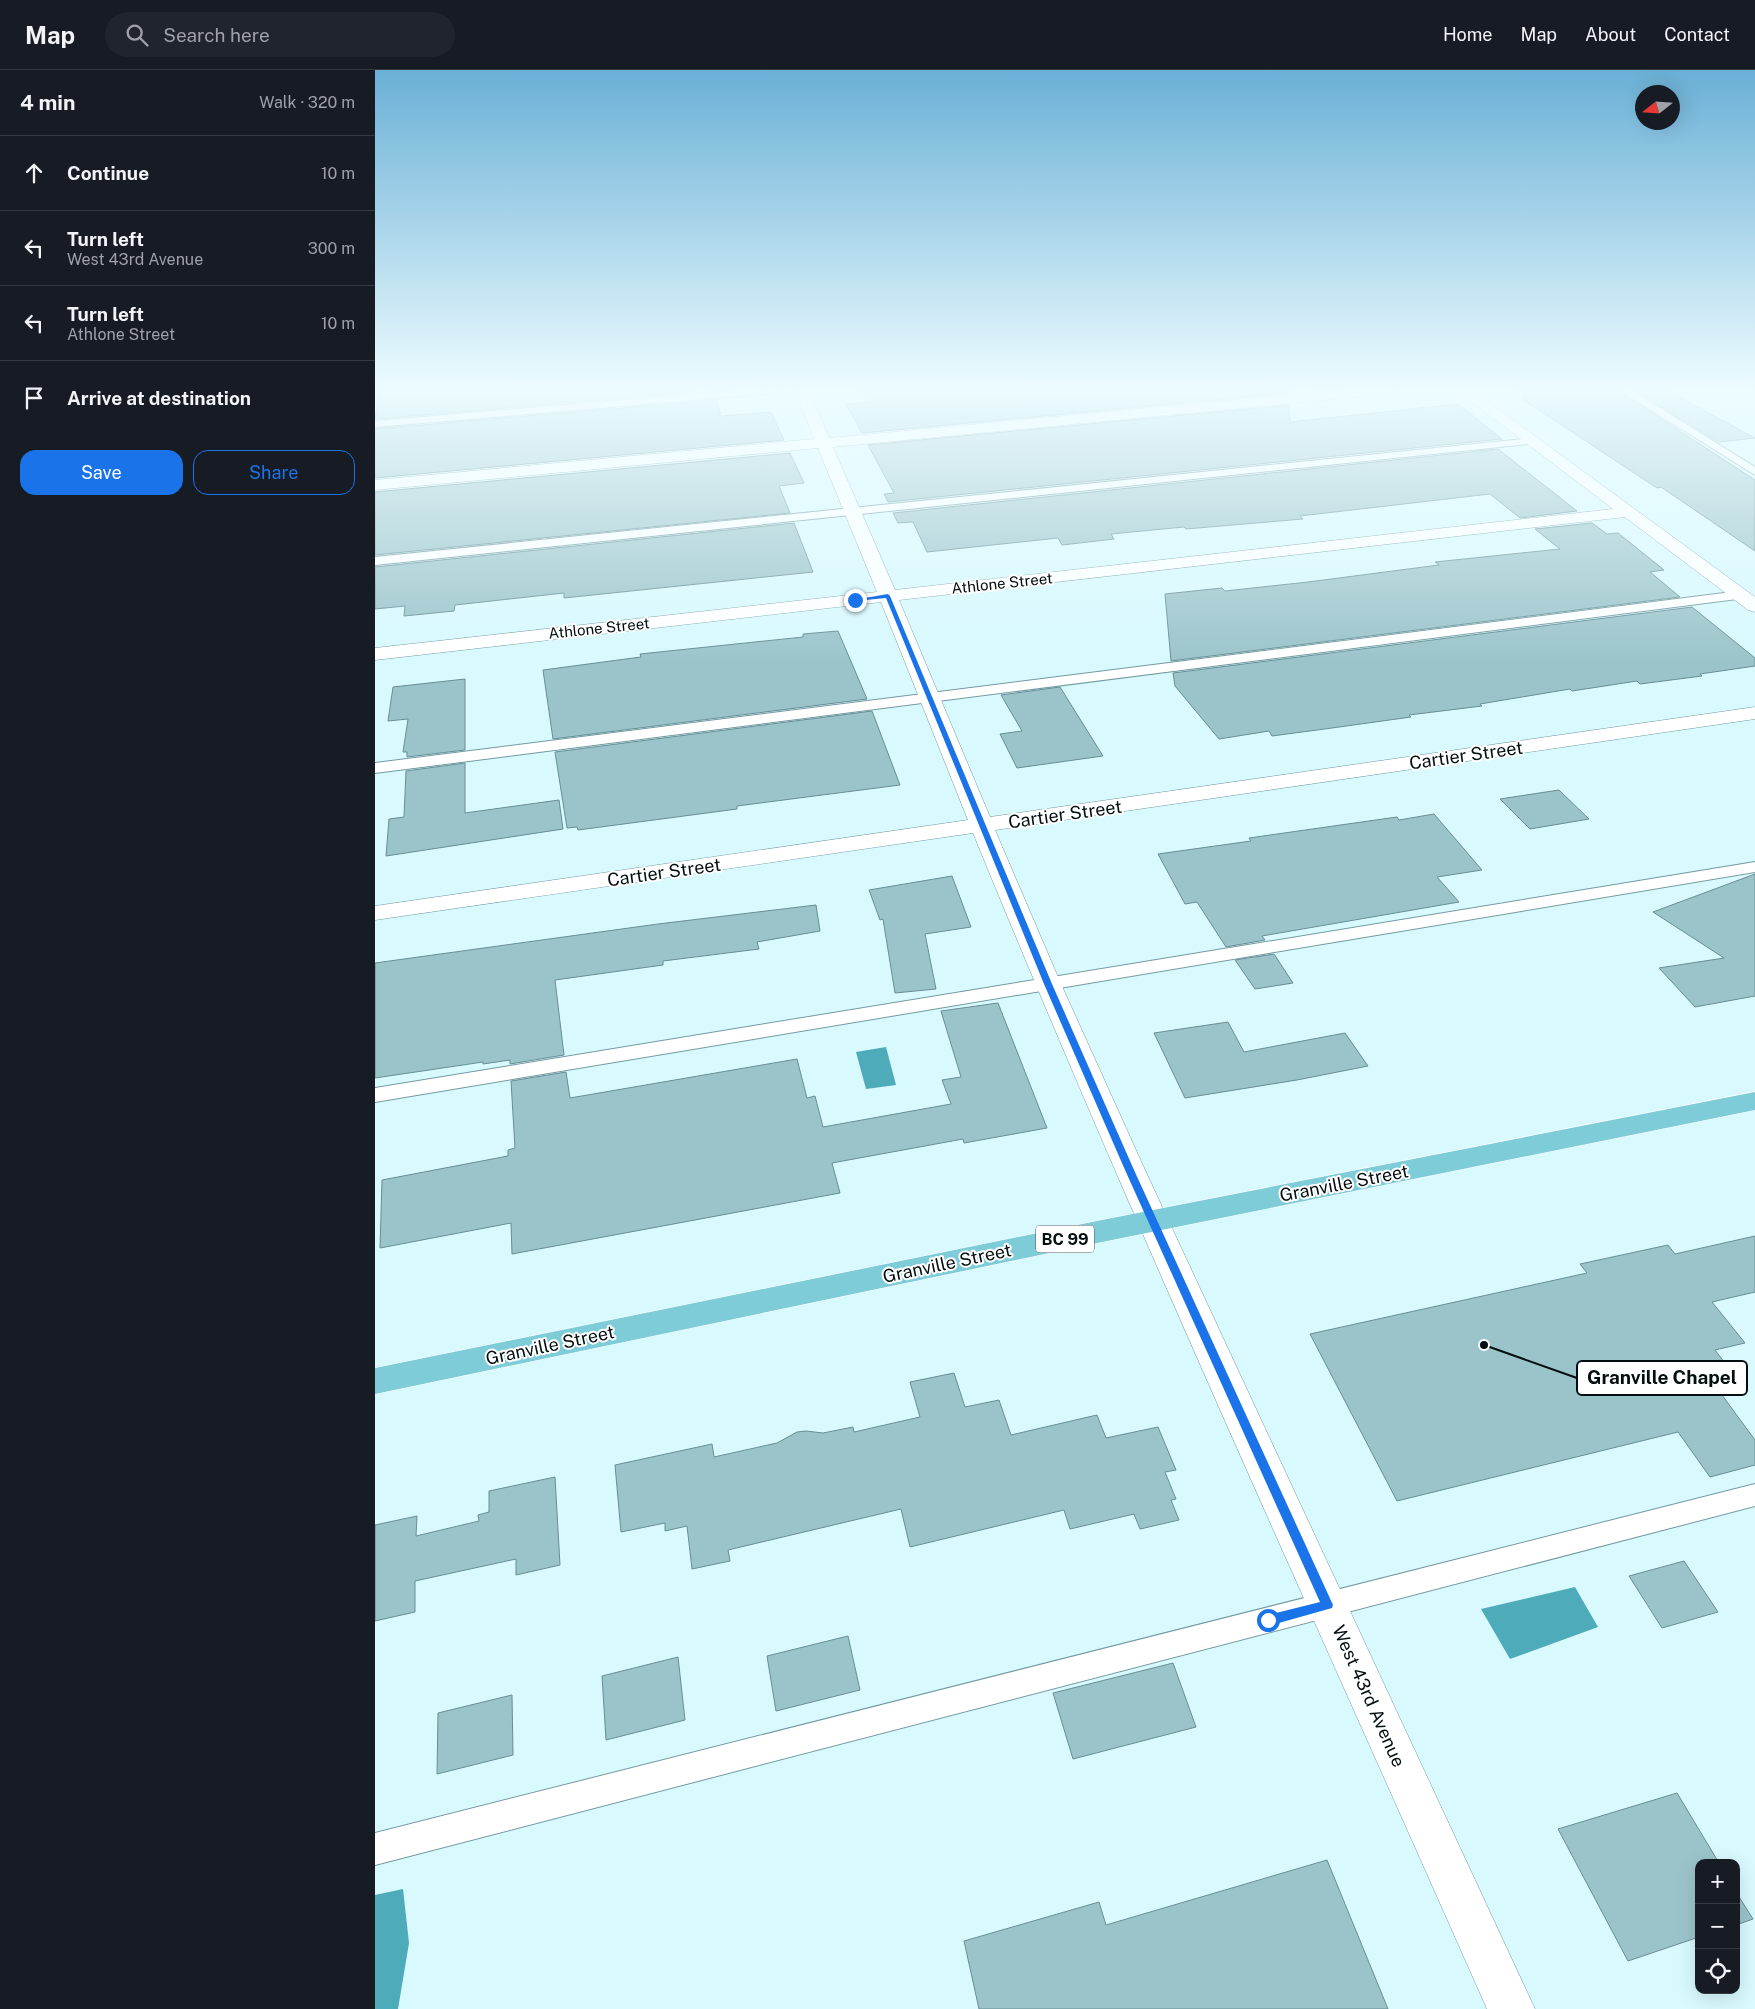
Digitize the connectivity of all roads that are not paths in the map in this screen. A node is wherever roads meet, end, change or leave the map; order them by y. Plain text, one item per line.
1 (423, 480) edge
2 (840, 480) edge
3 (1155, 480) edge
4 (1586, 480) edge
5 (375, 485) edge
6 (854, 512) junction
7 (1628, 512) junction
8 (375, 561) edge
9 (1747, 594) edge
10 (888, 596) junction
11 (1755, 606) edge
12 (375, 654) edge
13 (931, 698) junction
14 (1755, 713) edge
15 (375, 768) edge
16 (983, 826) junction
17 (1755, 867) edge
18 (375, 913) edge
19 (1048, 984) junction
20 (375, 1095) edge
21 (1755, 1101) edge
22 (1153, 1221) junction
23 (375, 1381) edge
24 (1755, 1495) edge
25 (1328, 1605) junction
26 (375, 1850) edge
27 (1511, 2009) edge

1 - 5 street
2 - 6 street, West 43rd Avenue
3 - 6 lane
4 - 7 street
6 - 8 lane
6 - 10 street, West 43rd Avenue
7 - 9 street
7 - 10 street, Athlone Street
9 - 11 street
9 - 13 lane
10 - 12 street, Athlone Street
10 - 13 street, West 43rd Avenue
13 - 15 lane
13 - 16 street, West 43rd Avenue
14 - 16 street, Cartier Street
16 - 18 street, Cartier Street
16 - 19 street, West 43rd Avenue
17 - 19 lane
19 - 20 lane
19 - 22 street, West 43rd Avenue
21 - 22 highway, Granville Street / BC 99
22 - 23 highway, Granville Street / BC 99
22 - 25 street, West 43rd Avenue
24 - 25 lane
25 - 26 lane
25 - 27 street, West 43rd Avenue

